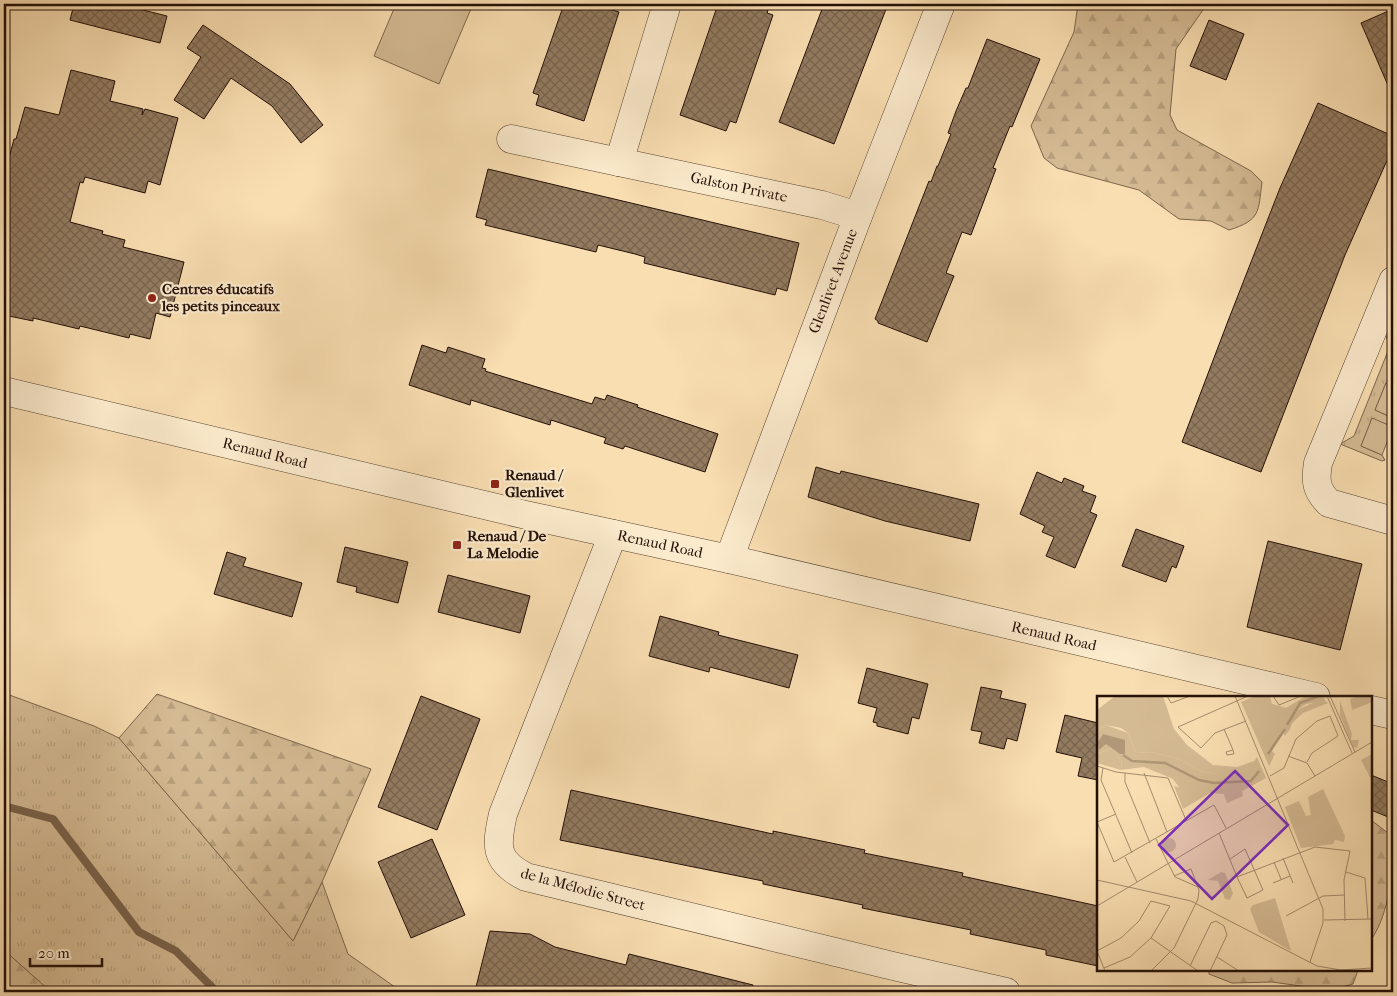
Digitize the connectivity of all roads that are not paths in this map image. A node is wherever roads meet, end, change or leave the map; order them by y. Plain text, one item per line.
1 (667, 4) edge
2 (941, 4) edge
3 (511, 139) dead end
4 (619, 162) junction
5 (858, 216) junction
6 (1393, 281) edge
7 (4, 391) edge
8 (1393, 521) edge
9 (613, 534) junction
10 (728, 559) junction
11 (1312, 696) edge
12 (1372, 710) edge
13 (1393, 715) edge
14 (912, 982) edge
15 (1006, 992) edge

1 - 4 street
2 - 5 street, Glenlivet Avenue
3 - 4 street, Galston Private
4 - 5 street, Galston Private
5 - 10 street, Glenlivet Avenue
6 - 8 street
7 - 9 street, Renaud Road
9 - 10 street, Renaud Road
9 - 14 street, de la Mélodie Street
10 - 11 street, Renaud Road
12 - 13 street
14 - 15 street, de la Mélodie Street

